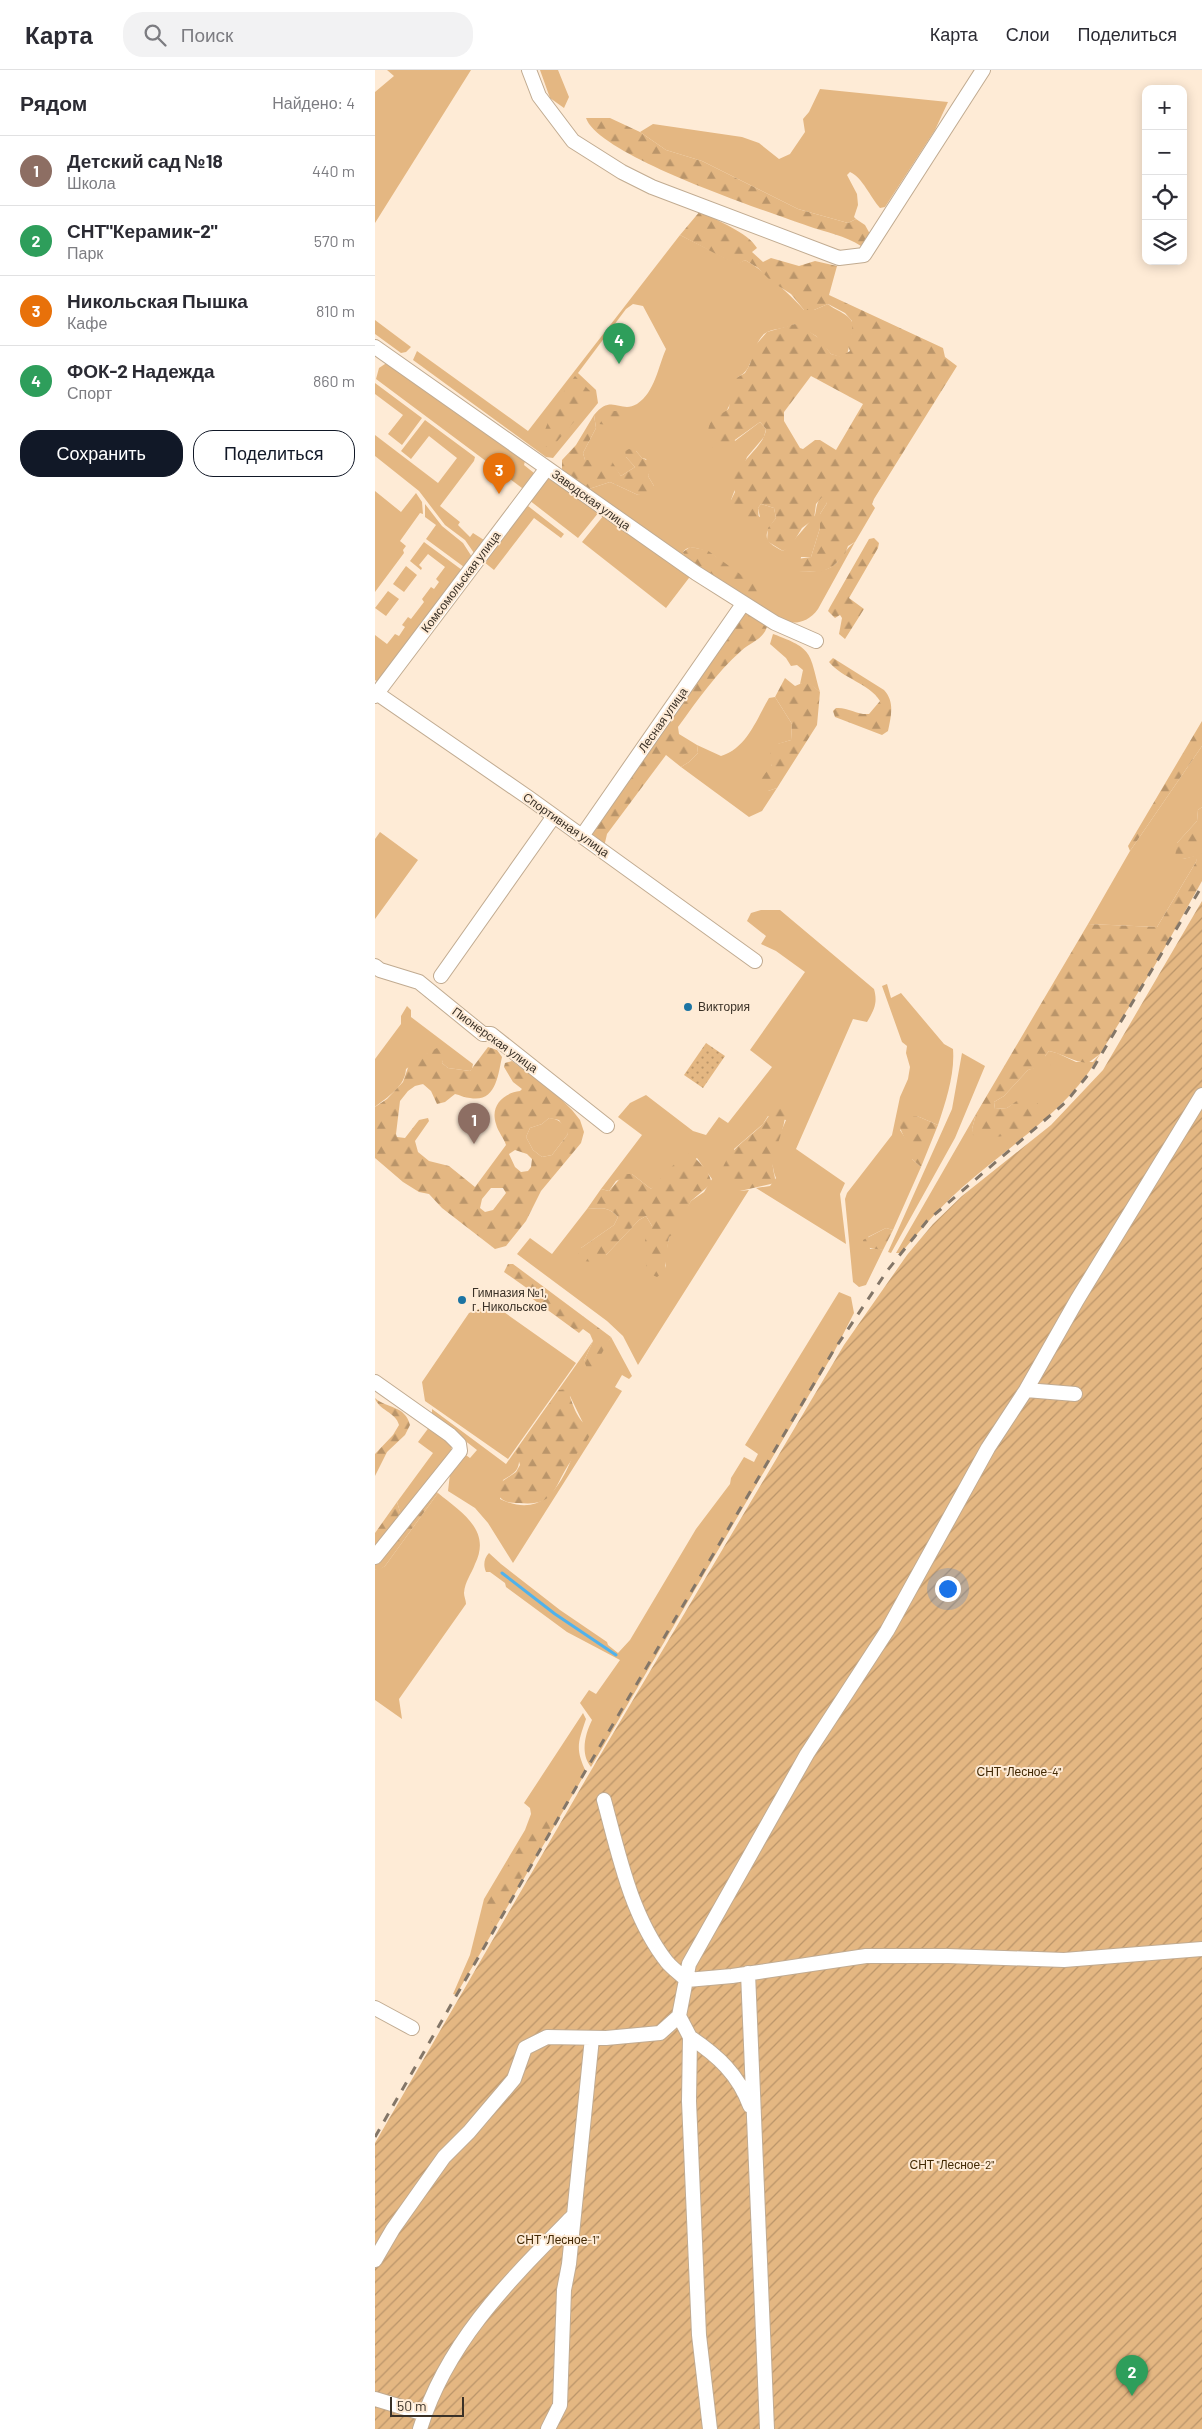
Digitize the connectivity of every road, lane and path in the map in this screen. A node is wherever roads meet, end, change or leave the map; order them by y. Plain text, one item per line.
1 (529, 70) edge
2 (983, 70) edge
3 (375, 347) edge
4 (547, 468) junction
5 (743, 604) junction
6 (816, 641) dead end
7 (376, 694) edge
8 (555, 816) junction
9 (581, 836) junction
10 (755, 960) dead end
11 (375, 966) edge
12 (441, 976) dead end
13 (1202, 1095) edge
14 (607, 1126) dead end
15 (375, 1382) edge
16 (1026, 1390) junction
17 (1075, 1394) dead end
18 (375, 1557) edge
19 (604, 1800) dead end
20 (1202, 1949) edge
21 (748, 1974) junction
22 (687, 1980) junction
23 (375, 2008) edge
24 (679, 2016) junction
25 (412, 2028) dead end
26 (690, 2037) junction
27 (592, 2038) junction
28 (754, 2116) junction
29 (573, 2216) junction
30 (375, 2260) edge
31 (375, 2399) edge
32 (425, 2414) junction
33 (420, 2429) edge
34 (548, 2429) edge
35 (710, 2429) edge
36 (767, 2429) edge

1 - 2 street
3 - 4 street, Заводская улица
4 - 5 street, Заводская улица
4 - 7 street, Комсомольская улица
5 - 6 street, Заводская улица
5 - 9 street, Лесная улица
7 - 8 street, Спортивная улица
8 - 9 street, Спортивная улица
8 - 12 street
9 - 10 street, Спортивная улица
11 - 14 street, Пионерская улица
13 - 16 street
15 - 18 street
16 - 17 street
16 - 22 street
19 - 22 street
20 - 21 street
21 - 22 street
21 - 28 street
22 - 24 street
23 - 25 street
24 - 26 street
24 - 27 street
26 - 28 street
26 - 35 street
27 - 29 street
27 - 30 street
28 - 36 street
29 - 32 street
29 - 34 street
31 - 32 street
32 - 33 street

